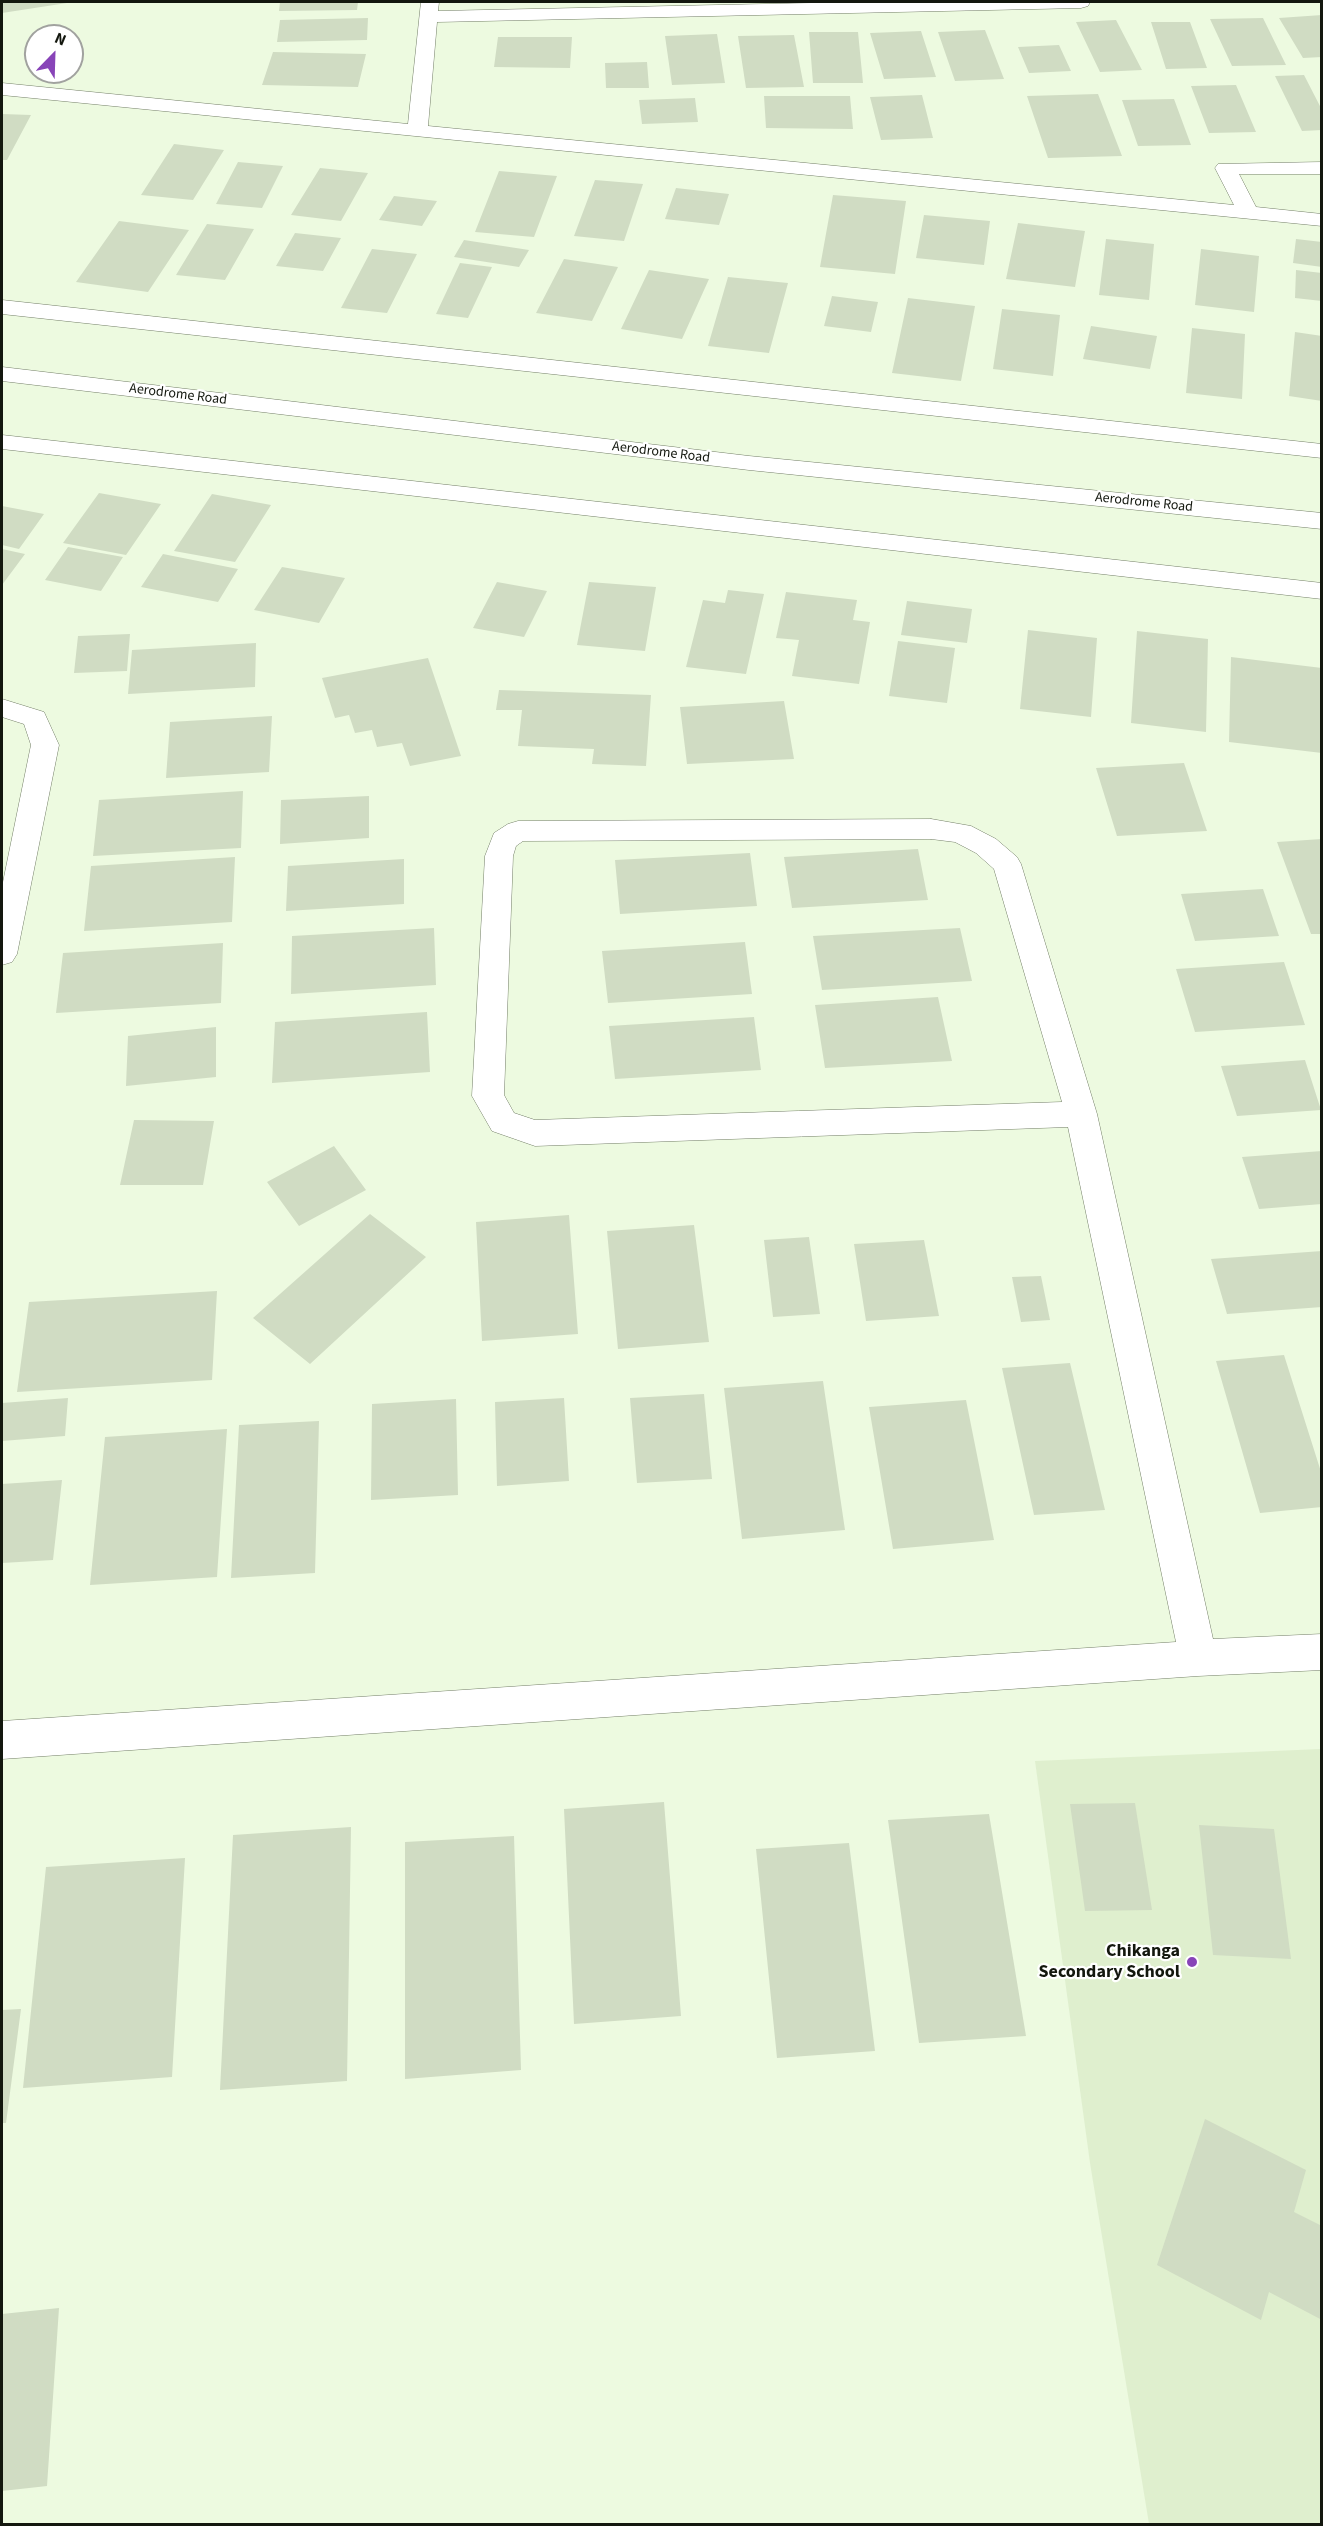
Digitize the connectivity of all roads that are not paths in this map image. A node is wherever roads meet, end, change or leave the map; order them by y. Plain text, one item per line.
1 (1081, 2) edge
2 (731, 6) edge
3 (430, 9) edge
4 (2, 89) edge
5 (417, 131) junction
6 (1322, 168) edge
7 (1250, 213) junction
8 (1322, 220) edge
9 (2, 307) edge
10 (2, 374) edge
11 (2, 442) edge
12 (1322, 451) edge
13 (1322, 521) edge
14 (1322, 591) edge
15 (2, 708) edge
16 (2, 954) edge
17 (1081, 1114) junction
18 (1322, 1652) edge
19 (1198, 1658) junction
20 (2, 1740) edge

1 - 2 street
2 - 3 street
3 - 5 street
4 - 5 street
5 - 7 street
6 - 7 street
7 - 8 street
9 - 12 street
10 - 13 street, Aerodrome Road
11 - 14 street
15 - 16 street
17 - 17 street
17 - 19 street
18 - 19 street
19 - 20 street

